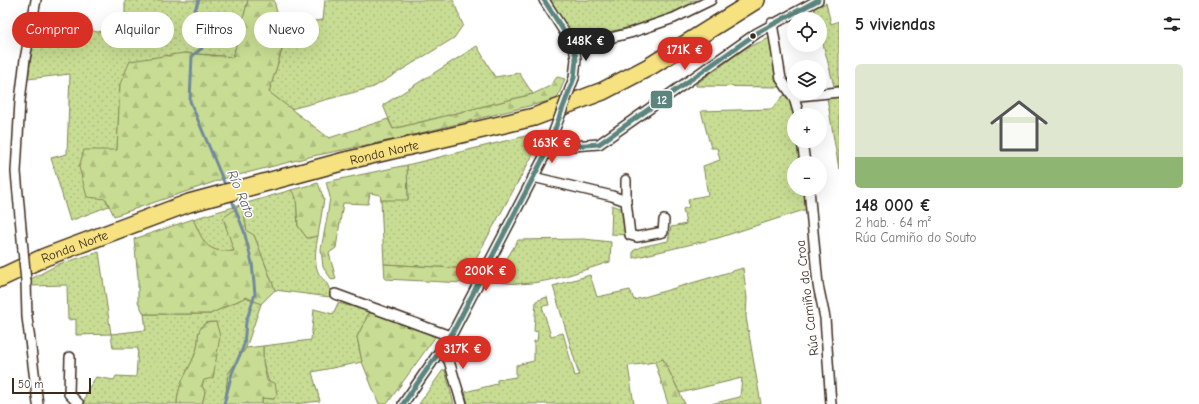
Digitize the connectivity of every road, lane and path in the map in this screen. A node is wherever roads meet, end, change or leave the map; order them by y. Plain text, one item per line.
1 (36, 0) edge
2 (544, 0) edge
3 (711, 0) edge
4 (756, 0) edge
5 (818, 0) edge
6 (772, 24) junction
7 (574, 47) junction
8 (787, 88) edge
9 (839, 92) edge
10 (827, 93) edge
11 (552, 138) junction
12 (533, 177) junction
13 (626, 180) dead end
14 (810, 196) edge
15 (626, 201) junction
16 (664, 220) dead end
17 (0, 278) edge
18 (336, 294) dead end
19 (450, 336) junction
20 (441, 350) junction
21 (70, 357) dead end
22 (38, 404) edge
23 (79, 404) edge
24 (403, 404) edge
25 (462, 404) edge
26 (831, 404) edge

1 - 22 street, bridge
2 - 7 street
3 - 7 street
4 - 17 highway, Ronda Norte
5 - 6 street
6 - 8 street
6 - 11 street
7 - 11 street, bridge
9 - 10 street
11 - 12 street
12 - 15 street
12 - 19 street
13 - 15 street
14 - 26 street, Rúa Camiño da Croa
15 - 16 street
18 - 19 street
19 - 20 street
20 - 24 street
20 - 25 street
21 - 23 street

